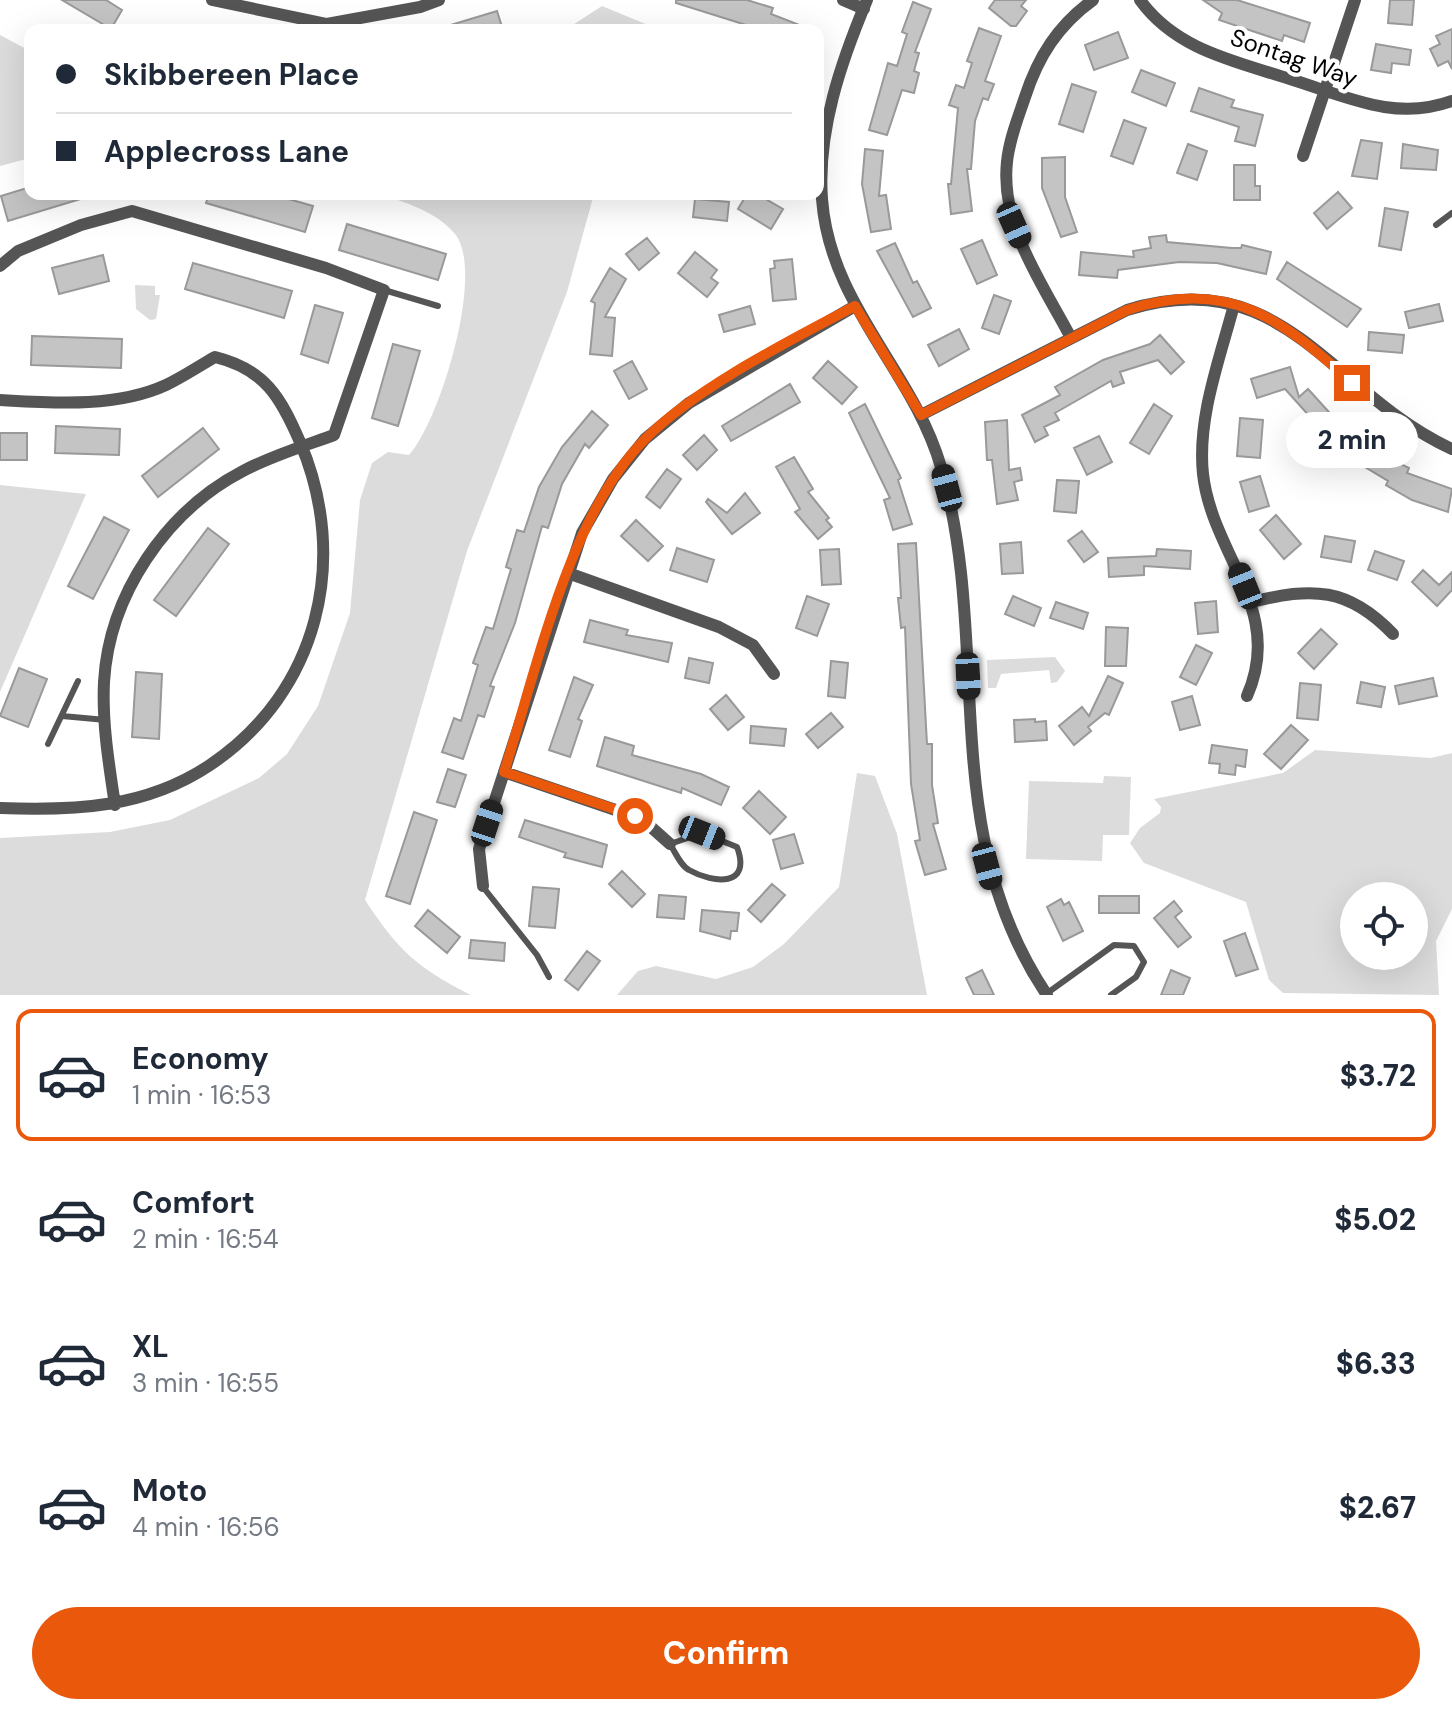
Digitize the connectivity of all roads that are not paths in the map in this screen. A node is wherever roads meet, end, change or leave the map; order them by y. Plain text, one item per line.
1 (212, 0) edge
2 (439, 0) edge
3 (843, 0) edge
4 (1093, 0) edge
5 (1140, 0) edge
6 (1355, 0) edge
7 (865, 4) edge
8 (1324, 91) junction
9 (1452, 101) edge
10 (824, 139) edge
11 (1303, 156) dead end
12 (824, 200) edge
13 (1452, 213) edge
14 (1436, 225) dead end
15 (0, 266) edge
16 (384, 290) junction
17 (1234, 305) junction
18 (438, 306) dead end
19 (855, 306) junction
20 (1070, 336) junction
21 (0, 400) edge
22 (921, 415) junction
23 (302, 447) junction
24 (1452, 449) edge
25 (568, 573) junction
26 (1252, 602) junction
27 (1393, 634) dead end
28 (774, 674) dead end
29 (78, 681) dead end
30 (1247, 696) dead end
31 (62, 716) junction
32 (106, 720) junction
33 (48, 744) dead end
34 (504, 772) junction
35 (115, 805) junction
36 (0, 808) edge
37 (670, 844) junction
38 (483, 886) joint
39 (549, 977) dead end
40 (1046, 994) edge
41 (1111, 995) edge

1 - 2 street
3 - 7 street
4 - 20 street
5 - 8 street, Sontag Way
6 - 8 street
7 - 10 street
8 - 9 street, Sontag Way
8 - 11 street
12 - 19 street
13 - 14 lane
15 - 16 street
16 - 18 lane
16 - 23 street
17 - 20 street
17 - 24 street
17 - 26 street
19 - 22 street
19 - 25 street
20 - 22 street
21 - 23 street
22 - 40 street
23 - 32 street
23 - 35 street
25 - 28 street
25 - 34 street
26 - 27 street
26 - 30 street
29 - 31 lane
31 - 32 lane
31 - 33 lane
32 - 35 street
34 - 37 street
34 - 38 street
35 - 36 street
37 - 37 lane
38 - 39 lane
40 - 41 lane

